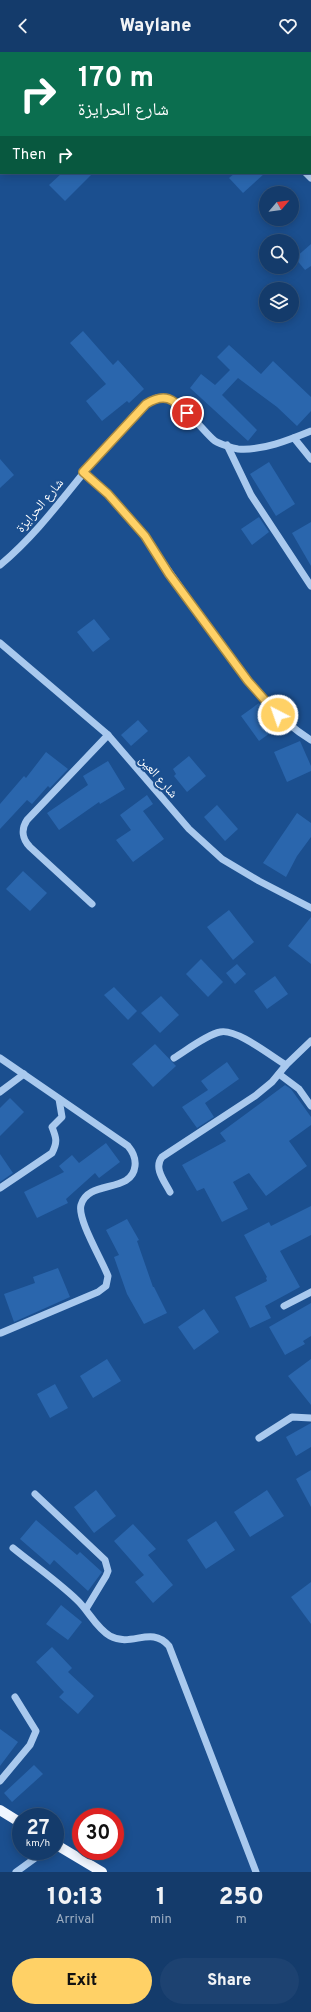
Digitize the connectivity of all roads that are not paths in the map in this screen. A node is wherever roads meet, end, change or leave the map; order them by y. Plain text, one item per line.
1 (311, 431) edge
2 (294, 438) junction
3 (227, 445) junction
4 (311, 459) edge
5 (83, 472) junction
6 (0, 565) edge
7 (311, 586) edge
8 (0, 643) edge
9 (108, 735) junction
10 (311, 740) edge
11 (92, 904) dead end
12 (311, 908) edge
13 (311, 1041) edge
14 (0, 1058) edge
15 (174, 1058) dead end
16 (286, 1065) junction
17 (24, 1074) junction
18 (279, 1074) junction
19 (0, 1092) edge
20 (59, 1099) junction
21 (311, 1106) edge
22 (0, 1188) edge
23 (170, 1192) dead end
24 (311, 1292) edge
25 (284, 1306) dead end
26 (1, 1333) dead end
27 (311, 1418) edge
28 (259, 1438) dead end
29 (35, 1494) dead end
30 (13, 1548) dead end
31 (86, 1609) junction
32 (15, 1697) dead end
33 (0, 1781) edge
34 (0, 1810) edge
35 (12, 1817) edge
36 (64, 1849) edge
37 (33, 1860) edge
38 (16, 1872) edge
39 (102, 1872) edge
40 (256, 1872) edge

1 - 2 street, شارع الحرايزة
2 - 3 street, شارع الحرايزة
2 - 4 street
3 - 5 street, شارع الحرايزة
3 - 7 street
5 - 6 street, شارع الحرايزة
5 - 10 street
8 - 9 street, شارع العين
9 - 11 street
9 - 12 street, شارع العين
13 - 16 street
14 - 17 street
15 - 16 street
16 - 18 street
17 - 19 street
17 - 20 street
18 - 21 street
18 - 23 street
20 - 22 street
20 - 26 street
24 - 25 street
27 - 28 street
29 - 31 street
30 - 31 street
31 - 40 street
32 - 33 street
34 - 35 main road
36 - 39 main road
37 - 38 street

